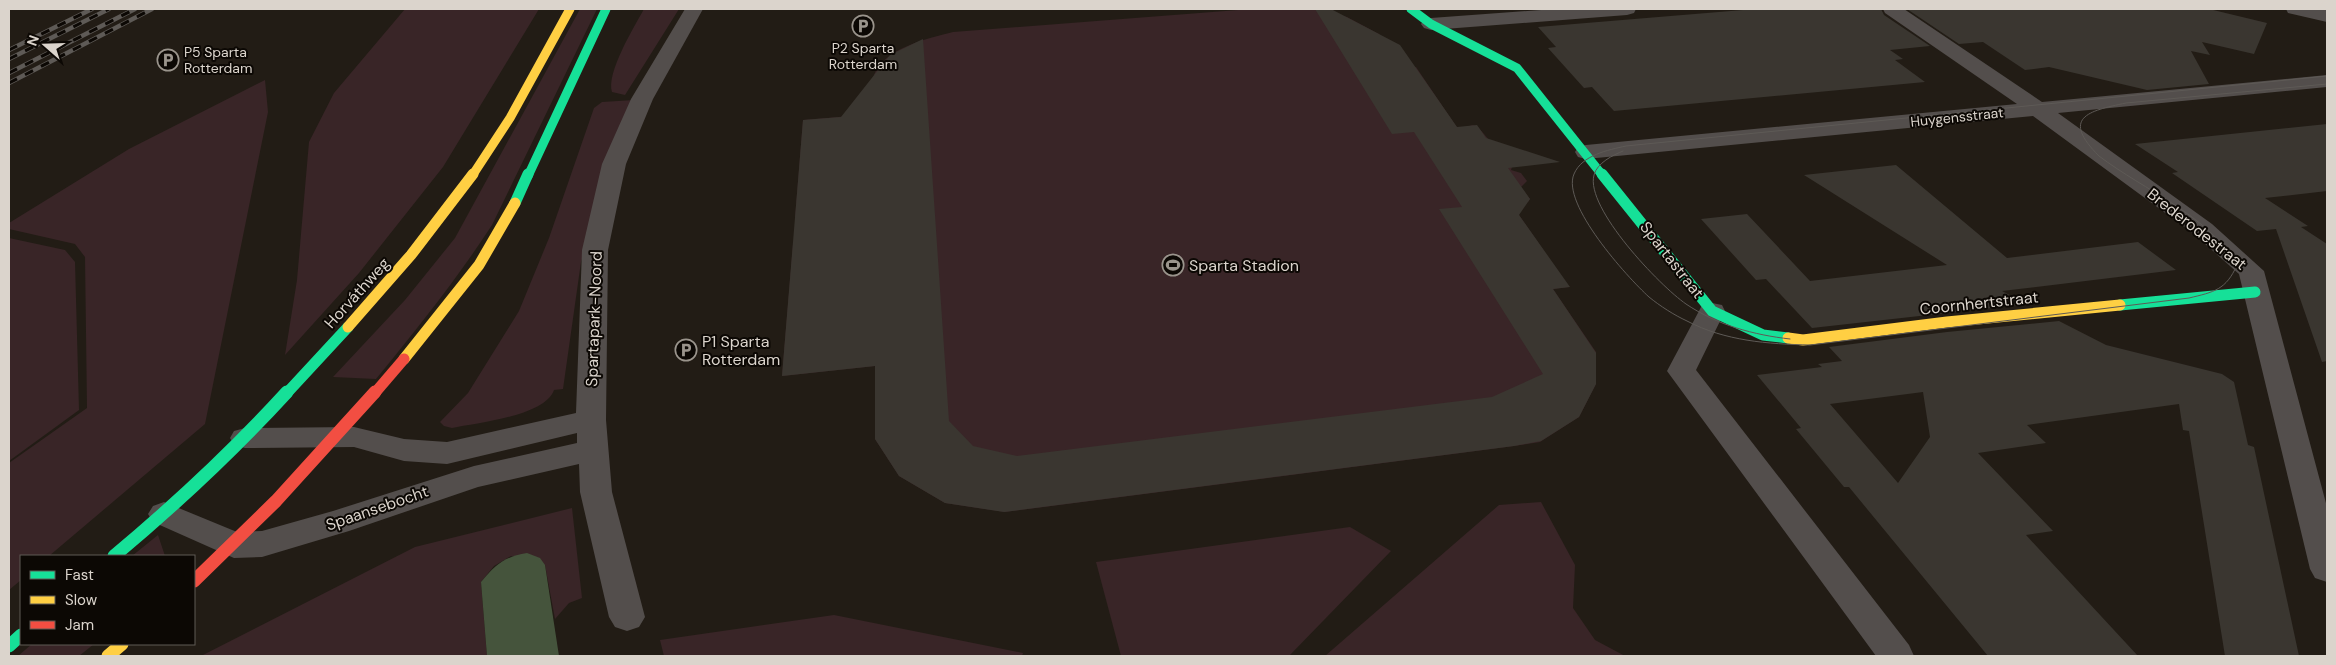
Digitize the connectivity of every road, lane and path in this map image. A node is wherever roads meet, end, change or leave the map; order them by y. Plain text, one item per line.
1 (570, 9) edge
2 (606, 9) edge
3 (694, 9) edge
4 (1411, 9) edge
5 (1627, 9) edge
6 (1892, 9) edge
7 (2295, 9) edge
8 (2327, 16) edge
9 (1431, 24) junction
10 (2327, 81) edge
11 (2036, 109) junction
12 (1586, 152) junction
13 (2255, 292) junction
14 (1712, 310) junction
15 (592, 435) junction
16 (338, 436) junction
17 (245, 438) junction
18 (164, 514) junction
19 (234, 545) junction
20 (115, 555) edge
21 (2327, 569) edge
22 (195, 580) edge
23 (627, 618) dead end
24 (20, 636) edge
25 (121, 645) edge
26 (9, 646) edge
27 (108, 656) edge
28 (1896, 656) edge

1 - 17 main road, Horváthweg
2 - 16 main road
3 - 15 street, Spartapark-Noord
4 - 9 main road, Spartastraat
5 - 9 street
6 - 11 street, Brederodestraat
7 - 8 street
9 - 12 main road, Spartastraat
10 - 11 street, Huygensstraat
11 - 12 street, Huygensstraat
11 - 13 street, Brederodestraat
12 - 14 main road, Spartastraat
13 - 14 main road, Coornhertstraat
13 - 21 street, Brederodestraat
14 - 28 street, Spartastraat
15 - 16 street
15 - 19 street, Spaansebocht
15 - 23 street, Spartapark-Noord
16 - 17 street
16 - 19 main road
17 - 18 main road, Horváthweg
18 - 19 street
18 - 20 main road, Horváthweg
19 - 22 main road
24 - 26 main road
25 - 27 main road

